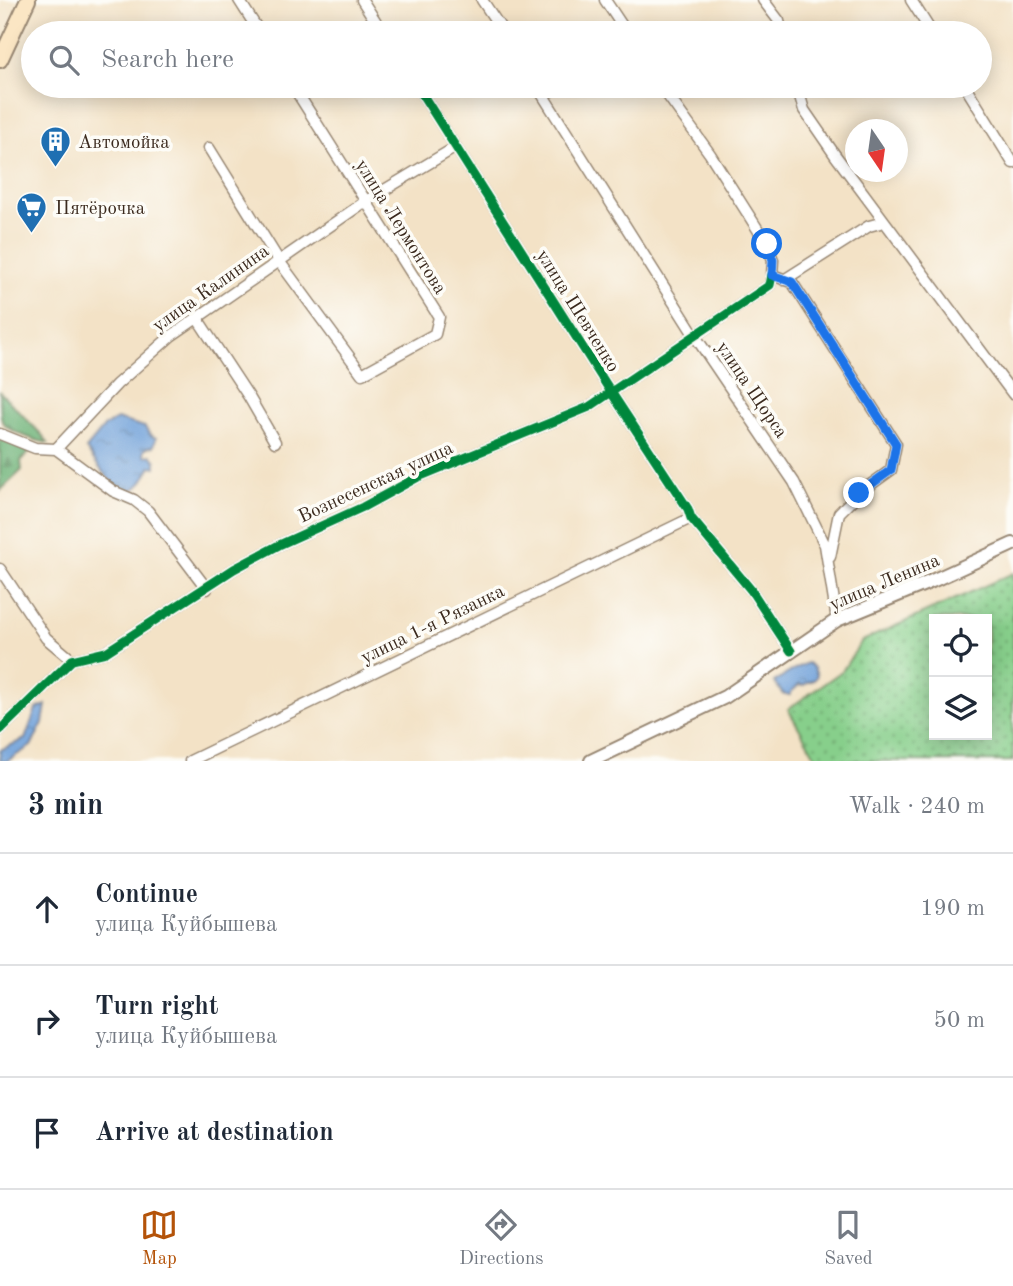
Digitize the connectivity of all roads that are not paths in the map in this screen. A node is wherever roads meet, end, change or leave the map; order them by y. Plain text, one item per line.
1 (28, 0) edge
2 (239, 0) edge
3 (362, 0) edge
4 (482, 0) edge
5 (606, 0) edge
6 (763, 0) edge
7 (911, 0) edge
8 (252, 21) edge
9 (375, 21) edge
10 (496, 21) edge
11 (619, 21) edge
12 (779, 21) edge
13 (924, 21) edge
14 (0, 60) edge
15 (301, 98) edge
16 (425, 98) edge
17 (546, 98) edge
18 (670, 98) edge
19 (800, 98) edge
20 (972, 98) edge
21 (456, 147) junction
22 (209, 148) dead end
23 (1013, 163) edge
24 (366, 201) junction
25 (884, 222) junction
26 (279, 261) junction
27 (772, 275) junction
28 (784, 279) junction
29 (197, 318) junction
30 (695, 337) junction
31 (611, 392) junction
32 (1013, 394) edge
33 (0, 434) edge
34 (275, 442) dead end
35 (57, 449) junction
36 (691, 518) junction
37 (1013, 544) edge
38 (829, 561) junction
39 (0, 569) edge
40 (207, 589) junction
41 (837, 620) junction
42 (791, 651) junction
43 (72, 660) junction
44 (0, 730) edge
45 (190, 761) edge
46 (591, 761) edge

1 - 14 main road
2 - 8 street
3 - 9 street
4 - 10 street
5 - 11 street
6 - 12 street
7 - 13 street
15 - 24 street, улица Лермонтова
16 - 21 street, улица Шевченко
17 - 30 street, улица Щорса
18 - 27 street
19 - 25 street
20 - 23 street
21 - 24 street, улица Калинина
21 - 31 street, улица Шевченко
22 - 26 street, улица Лермонтова
24 - 26 street, улица Калинина
24 - 26 street, улица Лермонтова
25 - 28 street
25 - 32 street
26 - 29 street, улица Калинина
27 - 28 street
27 - 30 street, Вознесенская улица
28 - 38 street
29 - 34 street
29 - 35 street, улица Калинина
30 - 31 street, Вознесенская улица
30 - 38 street, улица Щорса
31 - 36 street, улица Шевченко
31 - 40 street, Вознесенская улица
33 - 35 street
35 - 40 street
36 - 42 street, улица Шевченко
36 - 45 street, улица 1-я Рязанка
37 - 41 street, улица Ленина
38 - 41 street, улица Щорса
39 - 43 street
40 - 43 street, Вознесенская улица
41 - 42 street, улица Ленина
42 - 46 street, улица Ленина
43 - 44 street

